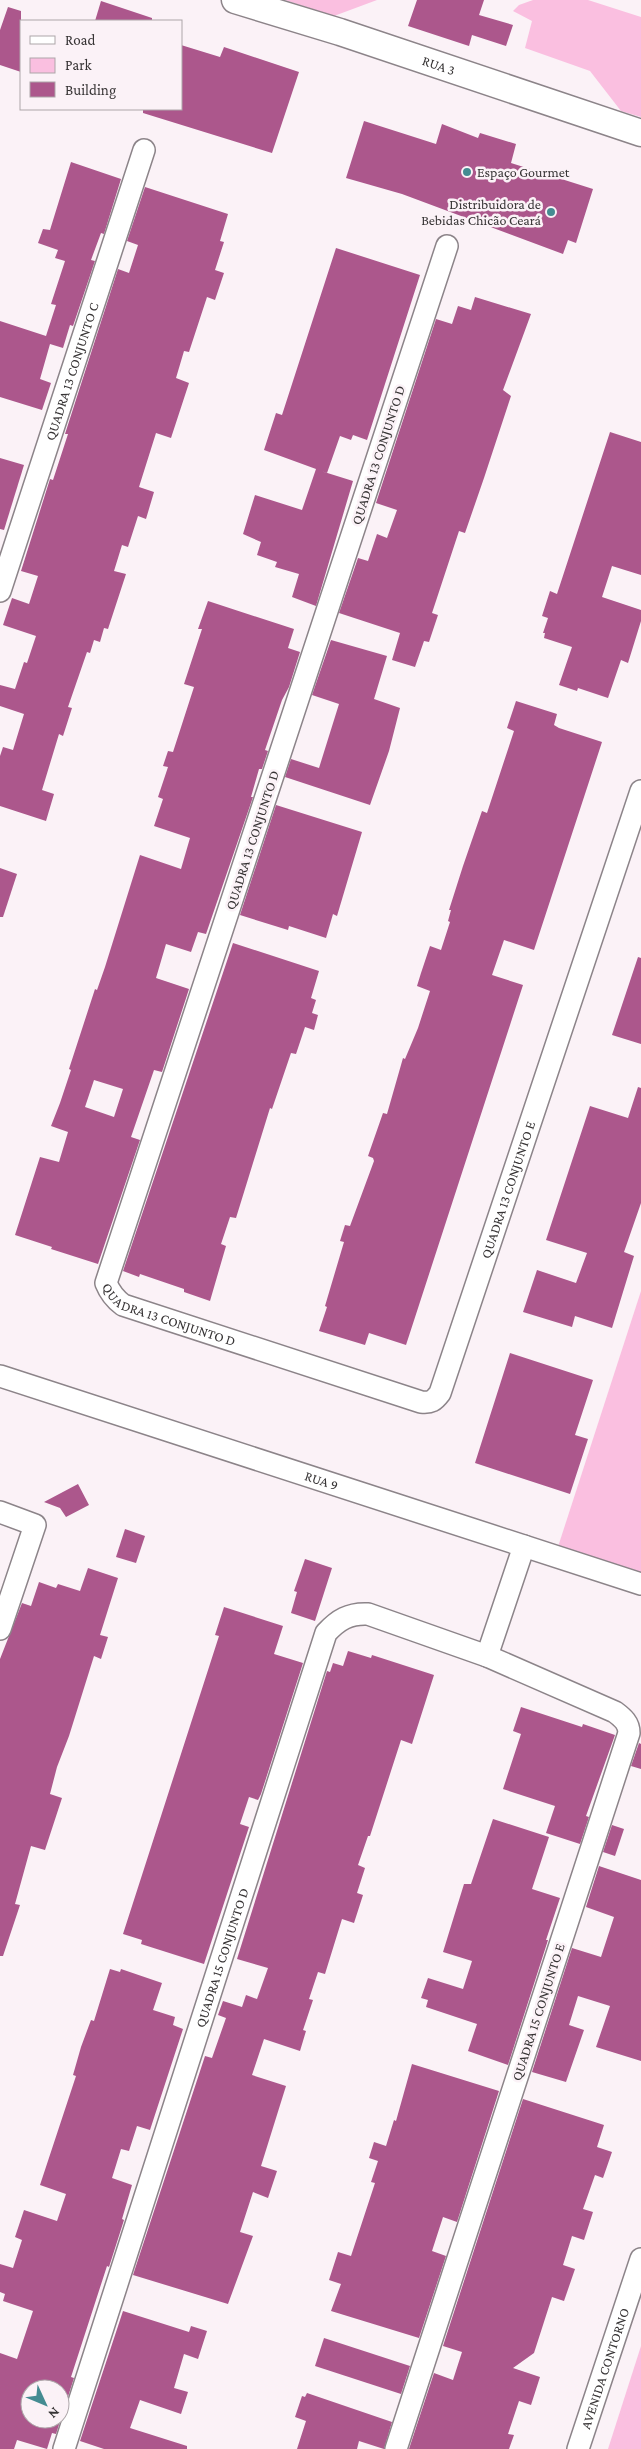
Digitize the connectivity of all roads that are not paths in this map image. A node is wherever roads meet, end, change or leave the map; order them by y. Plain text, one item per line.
1 (235, 0) edge
2 (641, 133) edge
3 (144, 150) dead end
4 (447, 246) dead end
5 (0, 591) edge
6 (641, 791) edge
7 (248, 1347) joint
8 (0, 1376) edge
9 (0, 1512) edge
10 (524, 1546) junction
11 (641, 1584) edge
12 (0, 1629) edge
13 (487, 1656) junction
14 (641, 2259) edge
15 (64, 2449) edge
16 (396, 2449) edge
17 (578, 2449) edge

1 - 2 main road, RUA 3
3 - 5 street, QUADRA 13 CONJUNTO C
4 - 7 street, QUADRA 13 CONJUNTO D
6 - 7 street, QUADRA 13 CONJUNTO E
8 - 10 street, RUA 9
9 - 12 street
10 - 11 street, RUA 9
10 - 13 street
13 - 15 street, QUADRA 15 CONJUNTO D
13 - 16 street, QUADRA 15 CONJUNTO E
14 - 17 street, AVENIDA CONTORNO

